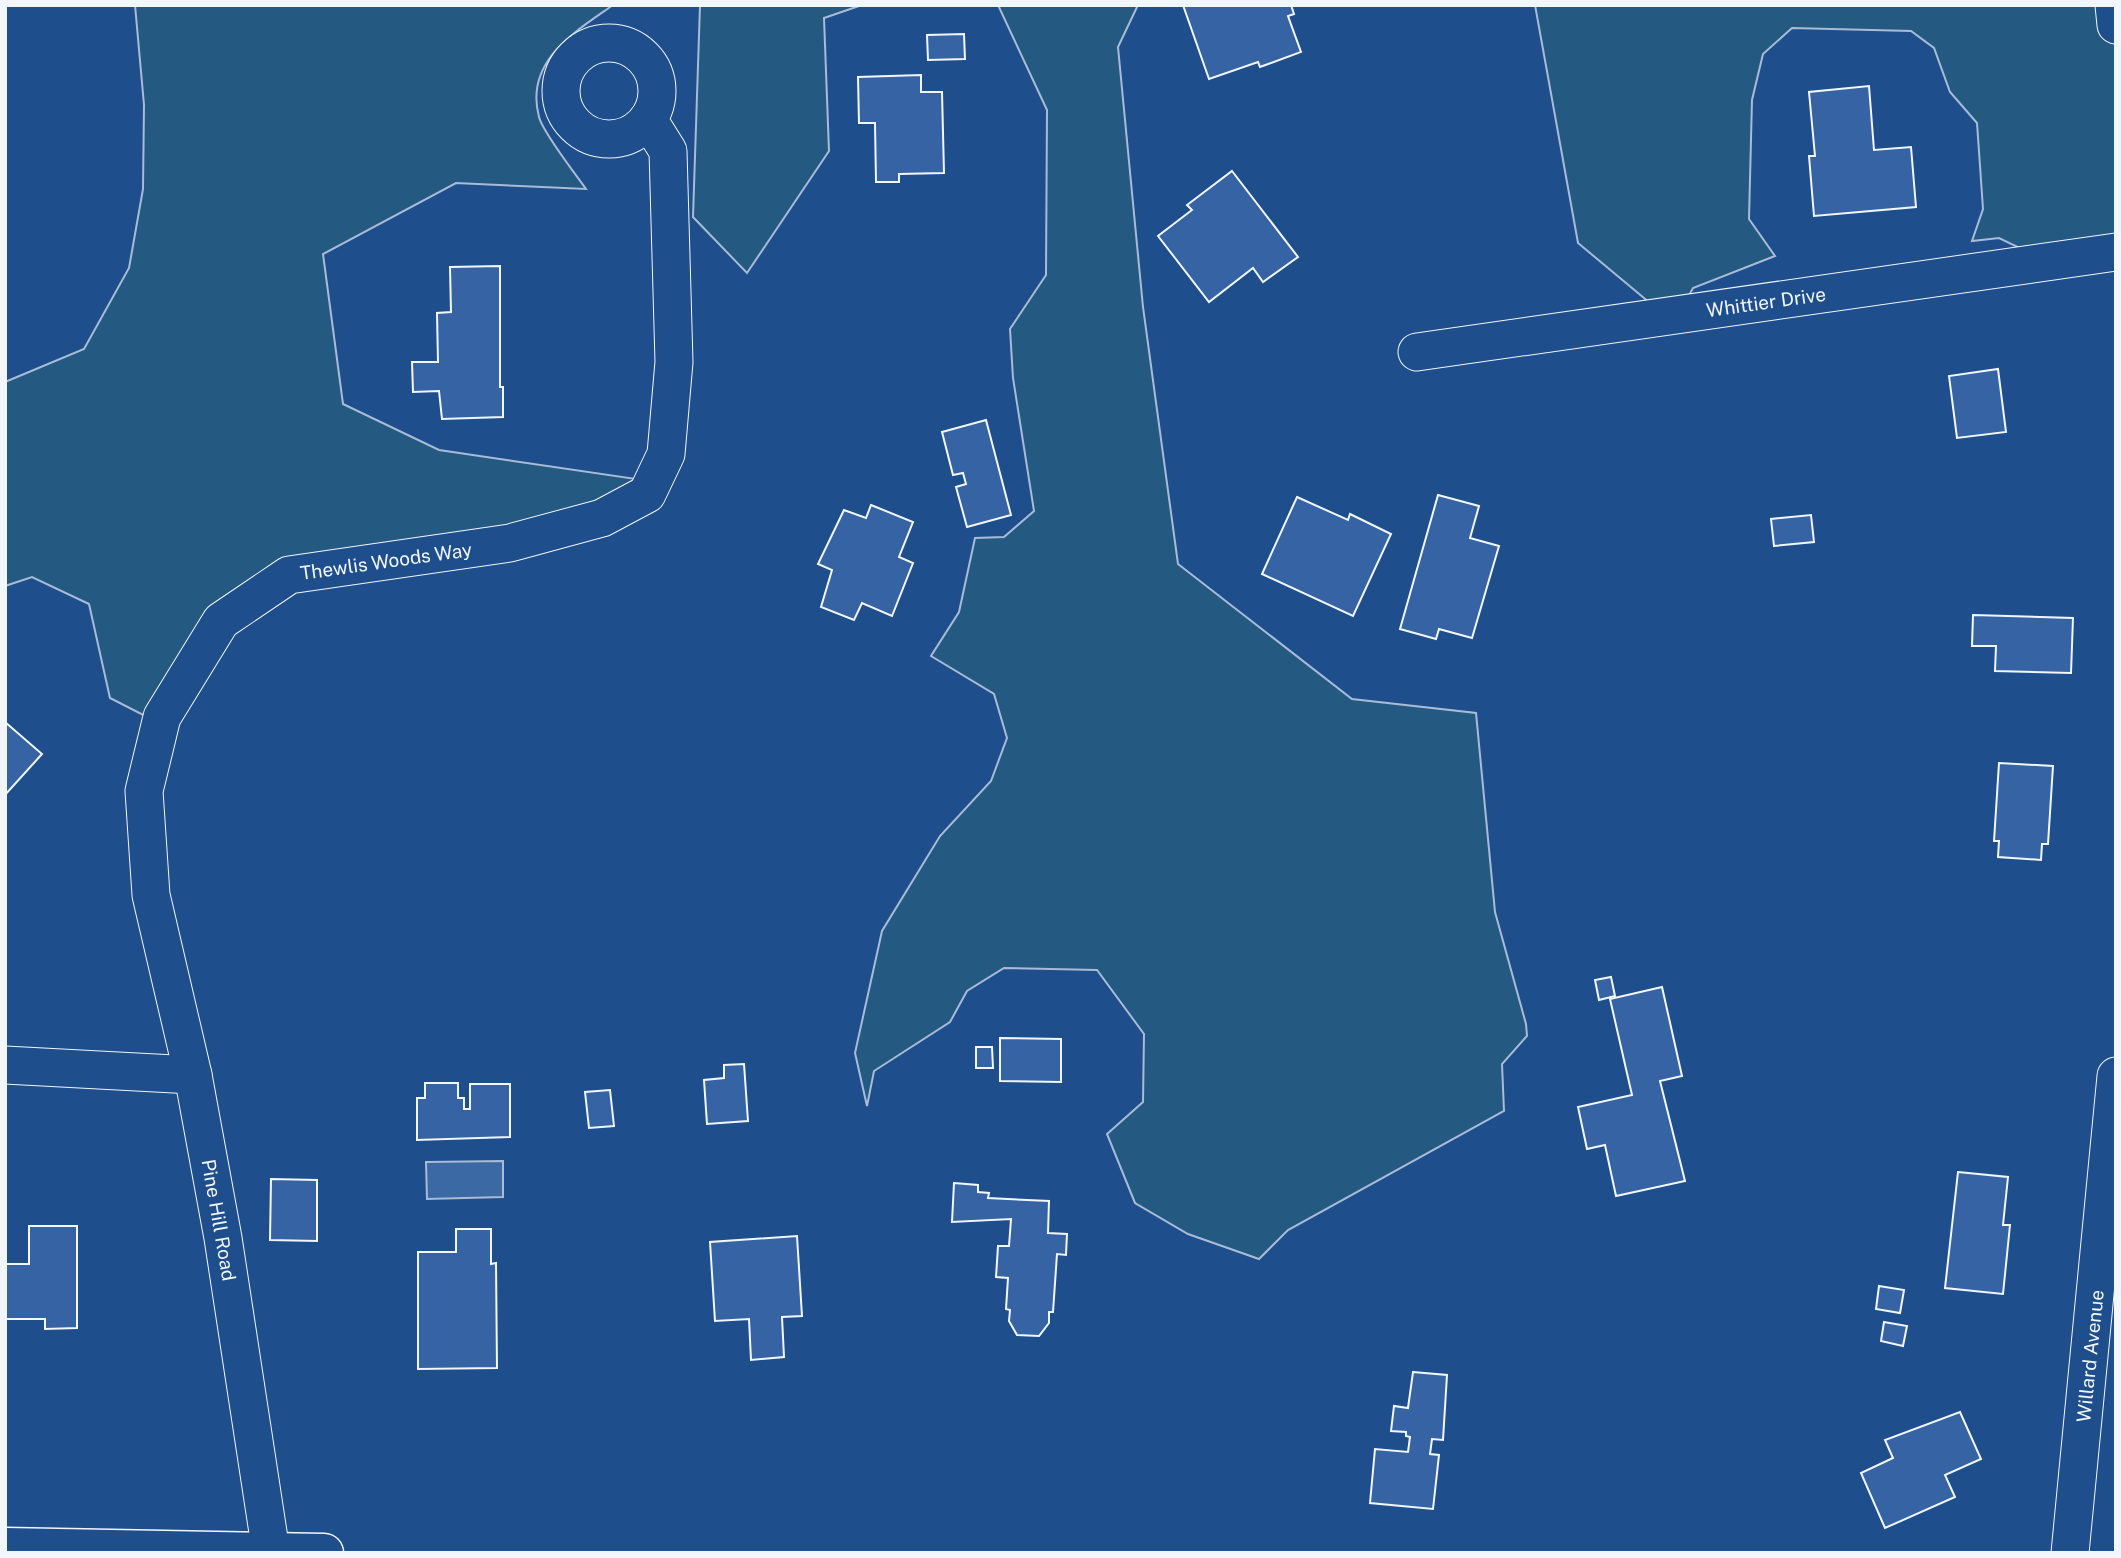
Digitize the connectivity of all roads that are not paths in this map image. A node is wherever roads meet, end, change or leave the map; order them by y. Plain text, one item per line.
1 (2114, 5) edge
2 (2116, 26) edge
3 (648, 119) dead end
4 (2116, 253) edge
5 (1417, 352) dead end
6 (5, 1065) edge
7 (193, 1074) junction
8 (2116, 1076) edge
9 (5, 1547) edge
10 (271, 1552) edge
11 (324, 1553) edge
12 (2070, 1553) edge

1 - 2 street
3 - 7 street, Thewlis Woods Way
4 - 5 street, Whittier Drive
6 - 7 street
7 - 10 street, Pine Hill Road
8 - 12 street, Willard Avenue
9 - 10 street
10 - 11 street

